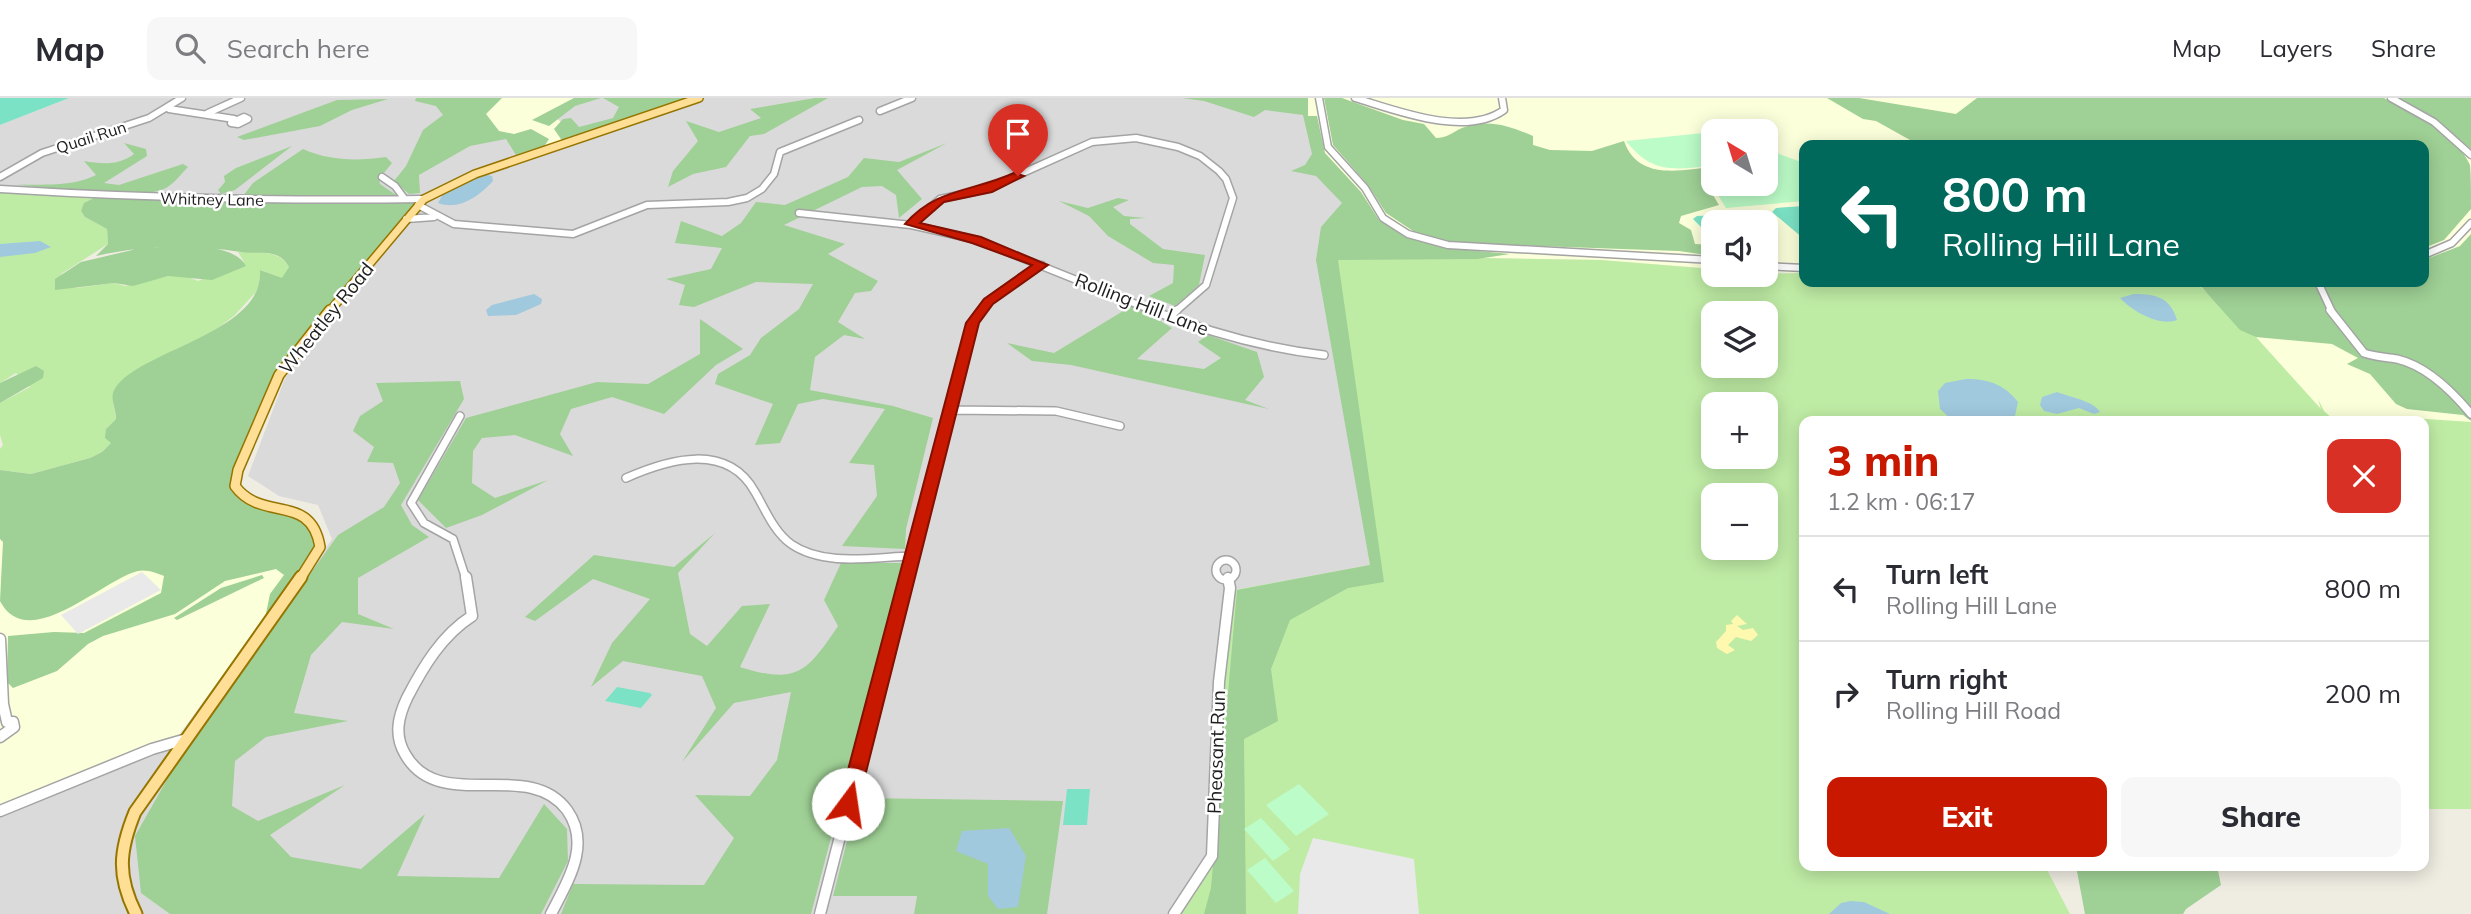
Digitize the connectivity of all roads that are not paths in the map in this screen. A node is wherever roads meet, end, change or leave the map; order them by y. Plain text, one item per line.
1 (182, 98) edge
2 (241, 98) edge
3 (699, 98) edge
4 (912, 98) edge
5 (1319, 98) edge
6 (1355, 98) edge
7 (1502, 98) edge
8 (2391, 98) edge
9 (169, 109) junction
10 (880, 111) dead end
11 (208, 113) junction
12 (234, 119) dead end
13 (859, 120) dead end
14 (2471, 155) edge
15 (0, 177) edge
16 (382, 177) dead end
17 (0, 189) edge
18 (404, 198) junction
19 (421, 202) junction
20 (799, 213) dead end
21 (436, 217) junction
22 (406, 219) junction
23 (2471, 223) edge
24 (911, 224) junction
25 (2429, 253) edge
26 (1701, 259) edge
27 (1042, 265) junction
28 (1778, 267) edge
29 (1799, 268) edge
30 (2320, 287) edge
31 (1171, 315) junction
32 (1324, 355) dead end
33 (950, 410) junction
34 (2471, 414) edge
35 (460, 416) dead end
36 (1120, 426) dead end
37 (626, 478) dead end
38 (912, 556) junction
39 (1228, 578) dead end
40 (0, 639) edge
41 (0, 737) edge
42 (183, 740) junction
43 (0, 811) edge
44 (136, 914) edge
45 (551, 914) edge
46 (820, 914) edge
47 (1174, 914) edge

1 - 9 street, Quail Run
2 - 11 street
3 - 19 main road, Wheatley Road
4 - 10 street
5 - 26 street
6 - 7 street
8 - 14 street
9 - 11 street
9 - 15 street, Quail Run
11 - 12 street
13 - 21 street
16 - 18 street
17 - 18 street, Whitney Lane
18 - 19 street, Whitney Lane
19 - 21 street
19 - 22 main road, Wheatley Road
20 - 24 street, Rolling Hill Lane
21 - 22 street
22 - 42 main road, Wheatley Road
23 - 25 street
24 - 27 street, Rolling Hill Lane
24 - 31 street
27 - 31 street, Rolling Hill Lane
27 - 33 street
28 - 29 street
30 - 34 street
31 - 32 street, Rolling Hill Lane
33 - 36 street
33 - 38 street
35 - 45 street
37 - 38 street
38 - 46 street
39 - 47 street, Pheasant Run
40 - 41 street
42 - 43 street
42 - 44 main road, Wheatley Road

